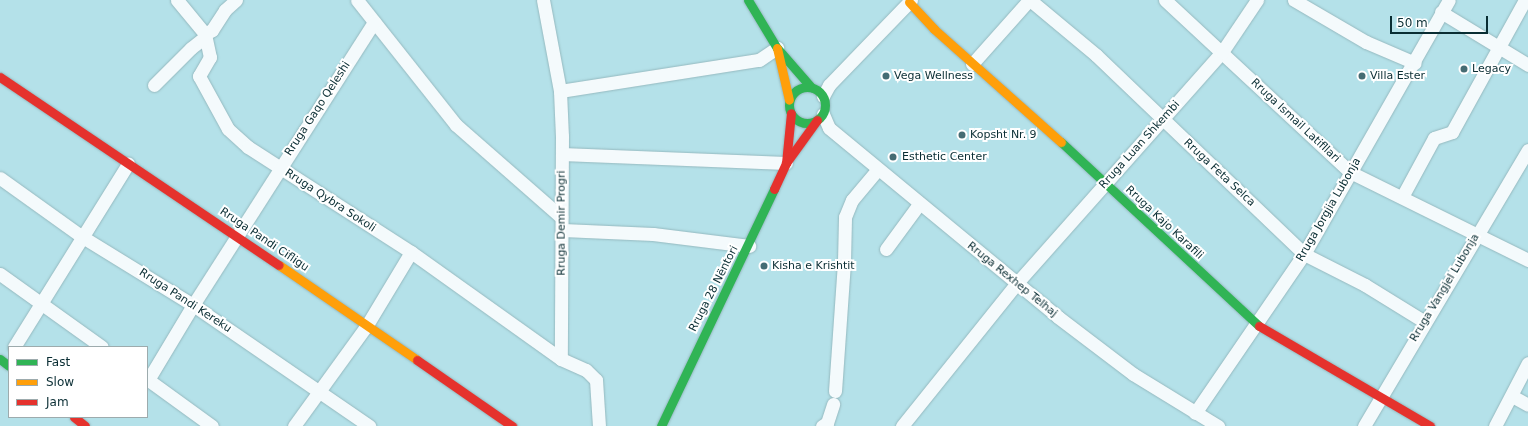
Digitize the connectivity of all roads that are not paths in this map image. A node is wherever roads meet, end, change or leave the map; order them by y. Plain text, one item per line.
1 (177, 0) edge
2 (236, 0) edge
3 (357, 0) edge
4 (543, 0) edge
5 (748, 0) edge
6 (1029, 0) edge
7 (1165, 0) edge
8 (1256, 0) edge
9 (1294, 0) edge
10 (1449, 0) edge
11 (1525, 0) edge
12 (910, 1) edge
13 (1441, 12) junction
14 (374, 22) junction
15 (204, 36) junction
16 (1498, 46) junction
17 (776, 48) junction
18 (1222, 52) junction
19 (1415, 63) junction
20 (972, 64) junction
21 (1528, 65) edge
22 (2, 84) edge
23 (154, 85) dead end
24 (811, 87) junction
25 (560, 91) junction
26 (823, 96) junction
27 (789, 100) junction
28 (791, 113) junction
29 (820, 117) junction
30 (1162, 121) junction
31 (1528, 150) edge
32 (562, 154) junction
33 (786, 163) junction
34 (128, 164) junction
35 (280, 168) junction
36 (878, 169) junction
37 (1350, 172) junction
38 (0, 178) edge
39 (1104, 184) junction
40 (1402, 197) junction
41 (920, 204) junction
42 (561, 217) junction
43 (563, 230) junction
44 (1477, 235) junction
45 (82, 236) junction
46 (237, 236) junction
47 (750, 246) junction
48 (886, 249) dead end
49 (411, 252) junction
50 (1304, 254) junction
51 (1528, 260) edge
52 (0, 274) edge
53 (1016, 284) junction
54 (40, 303) junction
55 (193, 305) junction
56 (1425, 322) junction
57 (367, 325) junction
58 (1257, 325) junction
59 (15, 346) edge
60 (101, 346) edge
61 (561, 359) junction
62 (1528, 363) edge
63 (148, 380) edge
64 (320, 390) junction
65 (1512, 396) junction
66 (1379, 397) junction
67 (1528, 405) edge
68 (1195, 413) junction
69 (75, 418) edge
70 (85, 426) edge
71 (212, 426) edge
72 (294, 426) edge
73 (369, 426) edge
74 (512, 426) edge
75 (599, 426) edge
76 (661, 426) edge
77 (822, 426) edge
78 (902, 426) edge
79 (1218, 426) edge
80 (1364, 426) edge
81 (1430, 426) edge
82 (1495, 426) edge

1 - 15 street
2 - 15 street
3 - 14 street
4 - 25 street, Rruga Demir Progri
5 - 17 street
6 - 20 street
6 - 30 street, Rruga Feta Selca
7 - 18 street, Rruga Ismail Latifllari
8 - 18 street, Rruga Luan Shkembi
9 - 19 street
10 - 13 street, Rruga Jorgjia Lubonja
11 - 16 street
12 - 20 street, Rruga Kajo Karafili
12 - 26 street
13 - 16 street
13 - 19 street, Rruga Jorgjia Lubonja
14 - 35 street, Rruga Gaqo Qeleshi
14 - 42 street
15 - 23 street
15 - 35 street, Rruga Qybra Sokoli
16 - 21 street
16 - 40 street
17 - 24 street
17 - 25 street
17 - 27 street
18 - 30 street, Rruga Luan Shkembi
18 - 37 street, Rruga Ismail Latifllari
19 - 37 street, Rruga Jorgjia Lubonja
20 - 39 street, Rruga Kajo Karafili
22 - 34 street, Rruga Pandi Cifligu
24 - 26 street
24 - 27 street
25 - 32 street, Rruga Demir Progri
26 - 29 street
27 - 28 street
28 - 29 street
28 - 33 street, Rruga 28 Nëntori
29 - 33 street, Rruga 28 Nëntori
29 - 36 street, Rruga Rexhep Telhaj
30 - 39 street, Rruga Luan Shkembi
30 - 50 street, Rruga Feta Selca
31 - 44 street, Rruga Vangjel Lubonja
32 - 33 street
32 - 42 street, Rruga Demir Progri
33 - 47 street, Rruga 28 Nëntori
34 - 45 street
34 - 46 street, Rruga Pandi Cifligu
35 - 46 street, Rruga Gaqo Qeleshi
35 - 49 street, Rruga Qybra Sokoli
36 - 41 street, Rruga Rexhep Telhaj
36 - 77 street
37 - 40 street, Rruga Ismail Latifllari
37 - 50 street, Rruga Jorgjia Lubonja
38 - 45 street, Rruga Pandi Kereku
39 - 53 street, Rruga Luan Shkembi
39 - 58 street, Rruga Kajo Karafili
40 - 44 street, Rruga Ismail Latifllari
41 - 48 street
41 - 53 street, Rruga Rexhep Telhaj
42 - 43 street, Rruga Demir Progri
43 - 47 street
43 - 61 street, Rruga Demir Progri
44 - 51 street, Rruga Ismail Latifllari
44 - 56 street, Rruga Vangjel Lubonja
45 - 54 street
45 - 55 street, Rruga Pandi Kereku
46 - 55 street, Rruga Gaqo Qeleshi
46 - 57 street, Rruga Pandi Cifligu
47 - 76 street, Rruga 28 Nëntori
49 - 57 street
49 - 61 street, Rruga Qybra Sokoli
50 - 56 street, Rruga Feta Selca
50 - 58 street, Rruga Jorgjia Lubonja
52 - 54 street
53 - 68 street, Rruga Rexhep Telhaj
53 - 78 street, Rruga Luan Shkembi
54 - 59 street
54 - 60 street
55 - 63 street, Rruga Gaqo Qeleshi
55 - 64 street, Rruga Pandi Kereku
56 - 66 street, Rruga Vangjel Lubonja
57 - 64 street
57 - 74 street, Rruga Pandi Cifligu
58 - 66 street, Rruga Kajo Karafili
58 - 68 street, Rruga Jorgjia Lubonja
61 - 75 street
62 - 65 street
63 - 71 street
64 - 72 street
64 - 73 street, Rruga Pandi Kereku
65 - 67 street
65 - 82 street
66 - 80 street, Rruga Vangjel Lubonja
66 - 81 street, Rruga Kajo Karafili
68 - 79 street, Rruga Rexhep Telhaj
69 - 70 street

